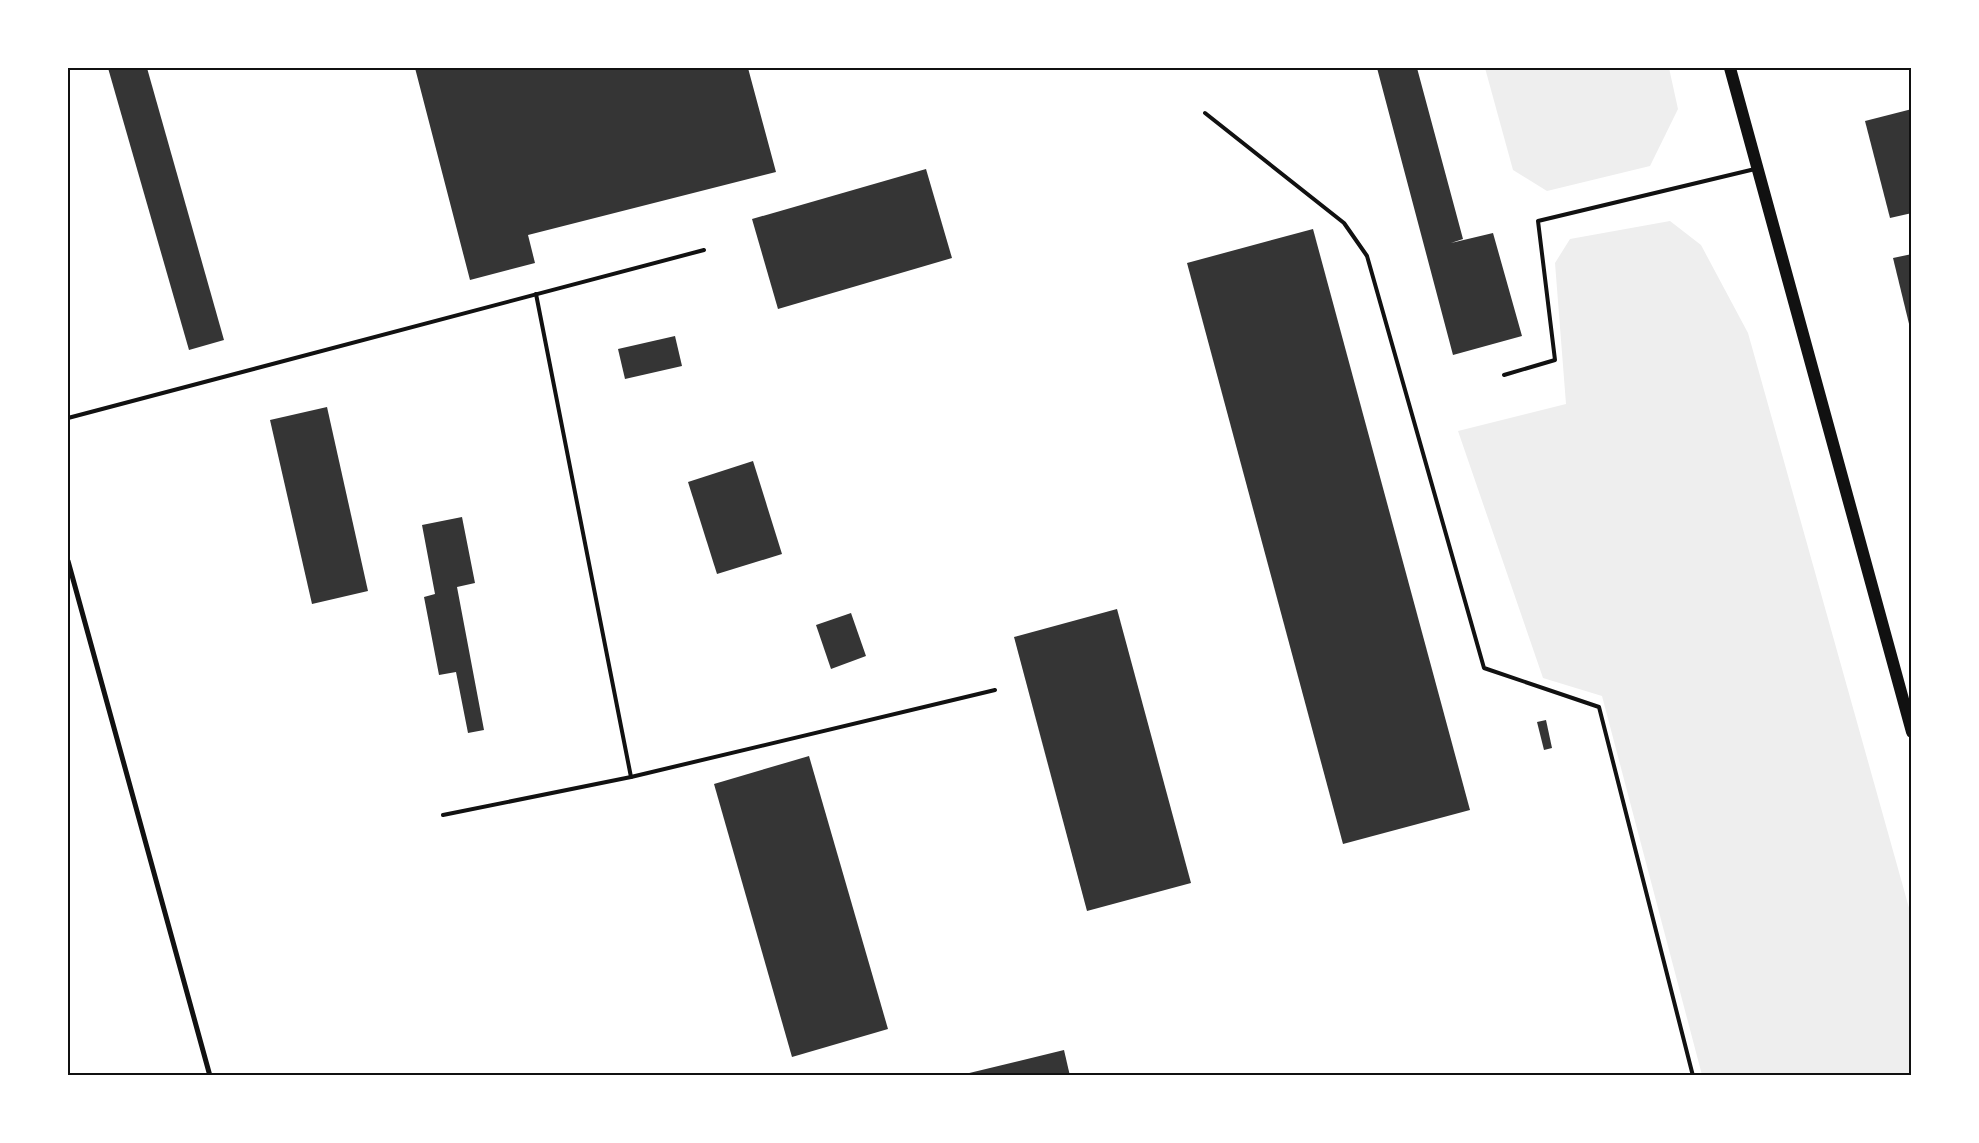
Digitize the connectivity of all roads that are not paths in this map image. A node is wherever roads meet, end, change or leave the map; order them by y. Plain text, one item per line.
1 (1730, 68) edge
2 (1205, 113) dead end
3 (1757, 168) junction
4 (704, 250) dead end
5 (536, 294) junction
6 (1504, 375) dead end
7 (68, 418) edge
8 (68, 562) edge
9 (995, 690) dead end
10 (1912, 732) edge
11 (630, 777) junction
12 (443, 815) dead end
13 (210, 1076) edge
14 (1693, 1076) edge

1 - 3 main road
2 - 14 lane
3 - 6 lane
3 - 10 main road
4 - 5 lane
5 - 7 lane
5 - 11 lane
8 - 13 street
9 - 11 lane
11 - 12 lane

